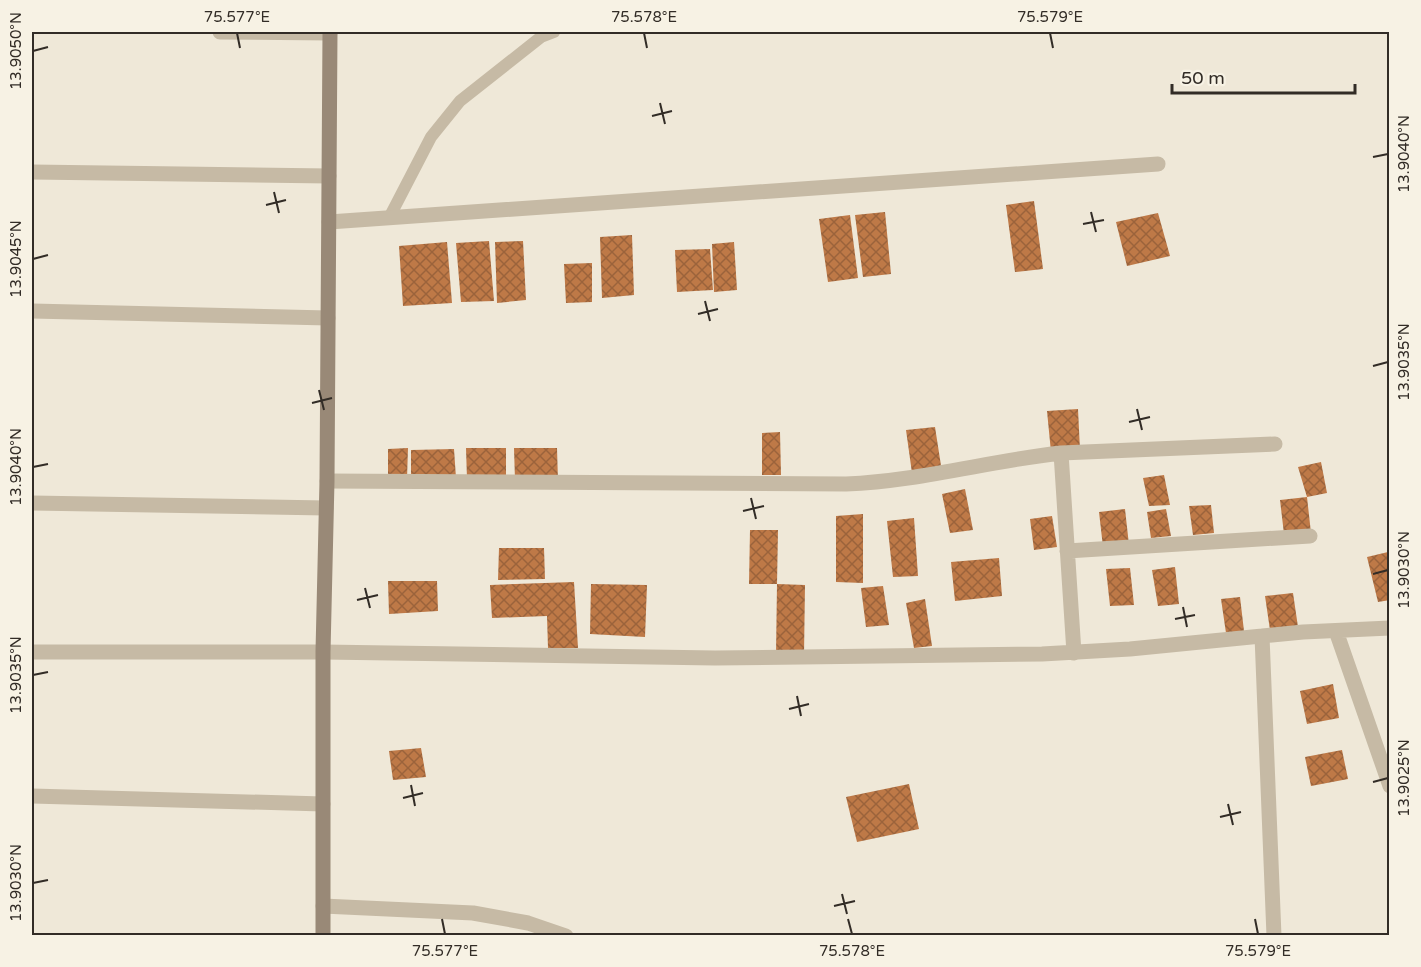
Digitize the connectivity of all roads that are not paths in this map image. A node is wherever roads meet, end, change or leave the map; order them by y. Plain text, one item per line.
1 (220, 32) edge
2 (330, 32) edge
3 (554, 32) edge
4 (1158, 164) dead end
5 (32, 172) edge
6 (329, 176) junction
7 (389, 218) junction
8 (329, 222) junction
9 (32, 311) edge
10 (328, 318) junction
11 (1275, 444) dead end
12 (1061, 453) junction
13 (327, 481) junction
14 (32, 503) edge
15 (326, 508) junction
16 (1310, 536) dead end
17 (1067, 552) junction
18 (1389, 628) edge
19 (1336, 631) junction
20 (1262, 636) junction
21 (32, 652) edge
22 (323, 652) junction
23 (1074, 653) junction
24 (1389, 786) edge
25 (32, 796) edge
26 (323, 804) junction
27 (323, 906) junction
28 (323, 936) edge
29 (566, 936) edge
30 (1274, 936) edge

1 - 2 street
2 - 6 main road
3 - 7 lane
4 - 7 street
5 - 6 street
6 - 8 main road
7 - 8 street
8 - 10 main road
9 - 10 street
10 - 13 main road
11 - 12 street
12 - 13 street
12 - 17 street
13 - 15 main road
14 - 15 street
15 - 22 main road
16 - 17 street
17 - 23 street
18 - 19 street
19 - 20 street
19 - 24 street
20 - 23 street
20 - 30 street
21 - 22 street
22 - 23 street
22 - 26 main road
25 - 26 street
26 - 27 main road
27 - 28 main road
27 - 29 street

